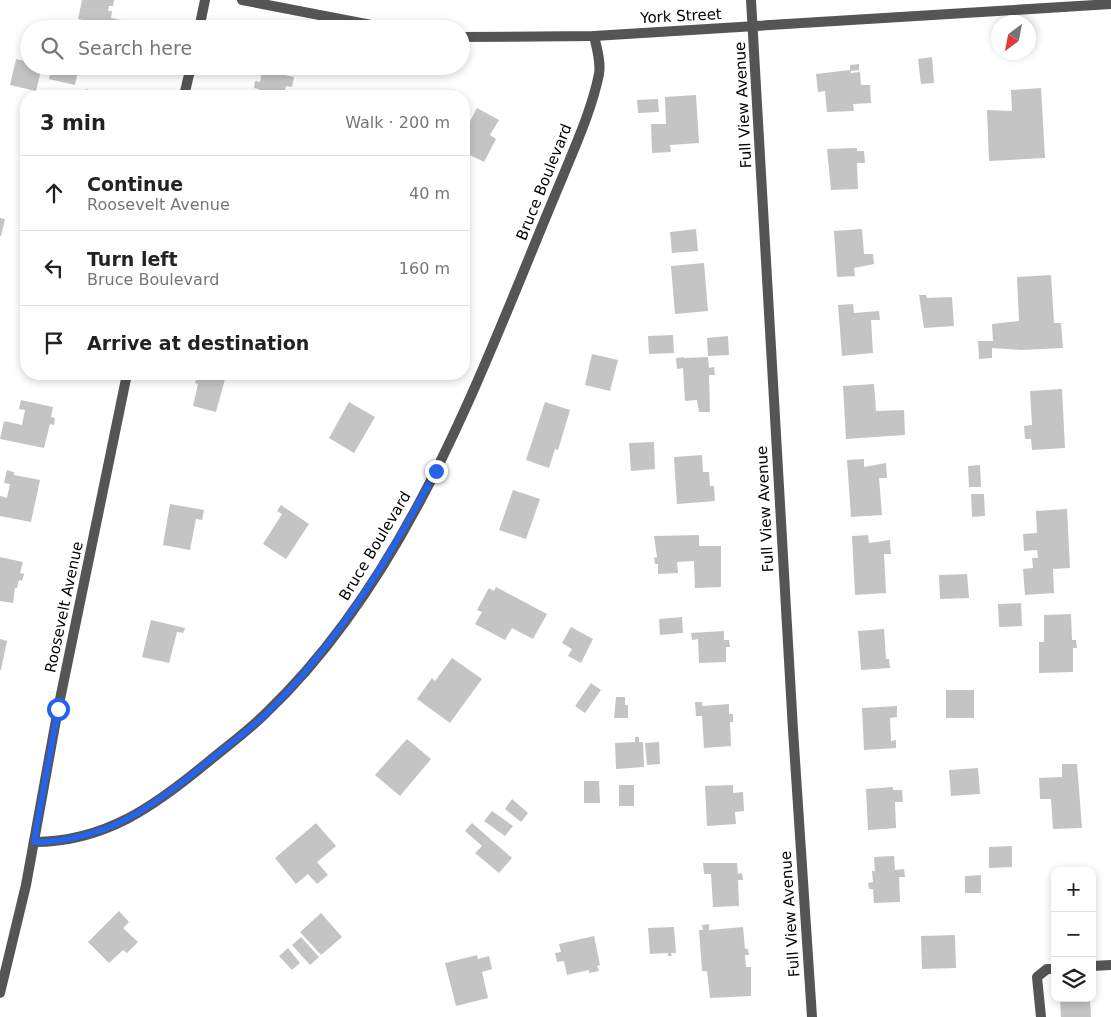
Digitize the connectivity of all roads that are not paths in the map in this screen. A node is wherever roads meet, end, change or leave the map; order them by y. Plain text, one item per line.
1 (205, 0) edge
2 (242, 0) edge
3 (751, 0) edge
4 (1111, 4) edge
5 (201, 20) edge
6 (345, 20) edge
7 (753, 27) junction
8 (594, 36) junction
9 (470, 37) edge
10 (188, 75) edge
11 (185, 90) edge
12 (126, 380) edge
13 (34, 842) junction
14 (1111, 965) edge
15 (1096, 966) edge
16 (1051, 968) edge
17 (0, 993) edge
18 (812, 1017) edge
19 (1041, 1017) edge

1 - 5 street
2 - 6 street
3 - 7 street, Full View Avenue
4 - 7 street, York Street
7 - 8 street, York Street
7 - 18 street, Full View Avenue
8 - 9 street, York Street
8 - 13 street, Bruce Boulevard
10 - 11 street
12 - 13 street, Roosevelt Avenue
13 - 17 street, Roosevelt Avenue
14 - 15 street
16 - 19 street

